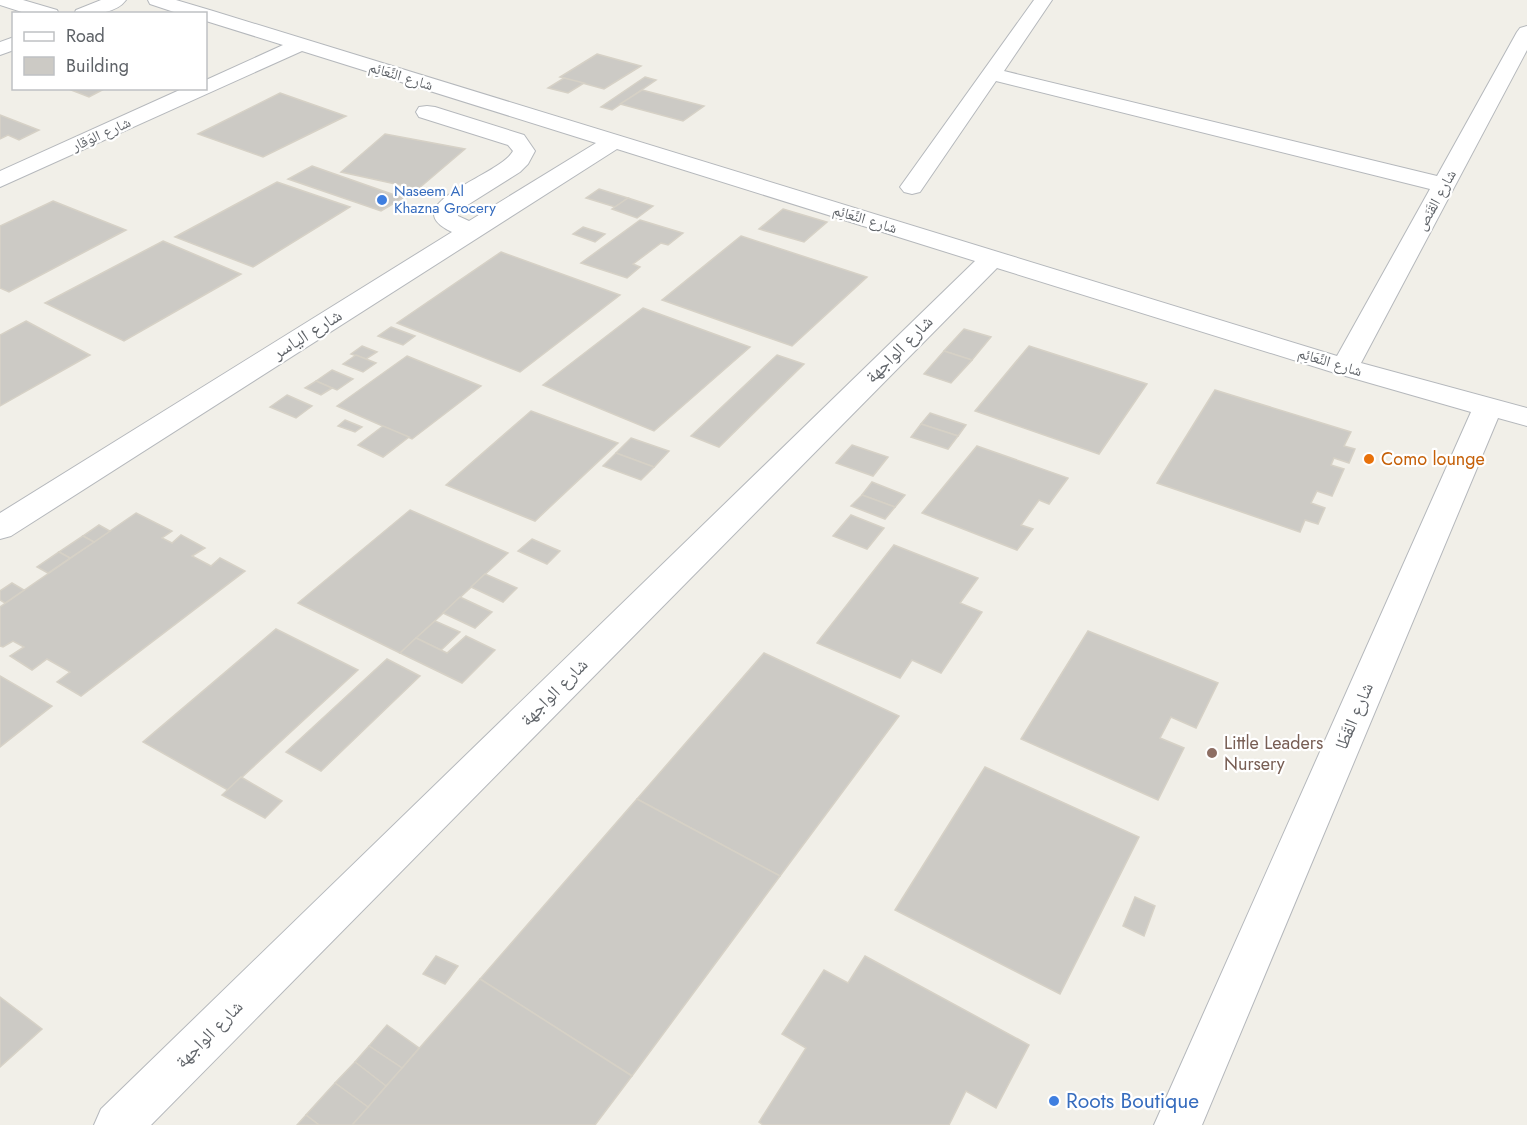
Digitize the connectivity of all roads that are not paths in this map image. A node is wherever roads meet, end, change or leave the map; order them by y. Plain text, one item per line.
1 (3, 0) edge
2 (117, 0) edge
3 (157, 0) edge
4 (1043, 0) edge
5 (43, 12) edge
6 (88, 12) edge
7 (194, 12) edge
8 (207, 15) edge
9 (1527, 32) edge
10 (299, 45) junction
11 (991, 74) junction
12 (207, 87) edge
13 (200, 90) edge
14 (428, 112) dead end
15 (614, 141) junction
16 (0, 180) edge
17 (1444, 185) junction
18 (912, 187) dead end
19 (470, 231) junction
20 (991, 258) junction
21 (1345, 367) junction
22 (1488, 407) junction
23 (1527, 417) edge
24 (0, 528) edge
25 (118, 1125) edge
26 (1178, 1125) edge

1 - 5 street
2 - 6 street
3 - 7 street
4 - 11 street
8 - 10 street, شارع النَّعَائِم
9 - 17 street, شارع القَنَص
10 - 12 street, شارع الوَقار
10 - 15 street, شارع النَّعَائِم
11 - 17 street
11 - 18 street
13 - 16 street, شارع الوَقار
14 - 19 street
15 - 19 street, شارع الياسر
15 - 20 street, شارع النَّعَائِم
17 - 21 street, شارع القَنَص
19 - 24 street, شارع الياسر
20 - 21 street, شارع النَّعَائِم
20 - 25 street, شارع الواجهة
21 - 22 street, شارع النَّعَائِم
22 - 23 street, شارع النَّعَائِم
22 - 26 street, شارع القَطَا

